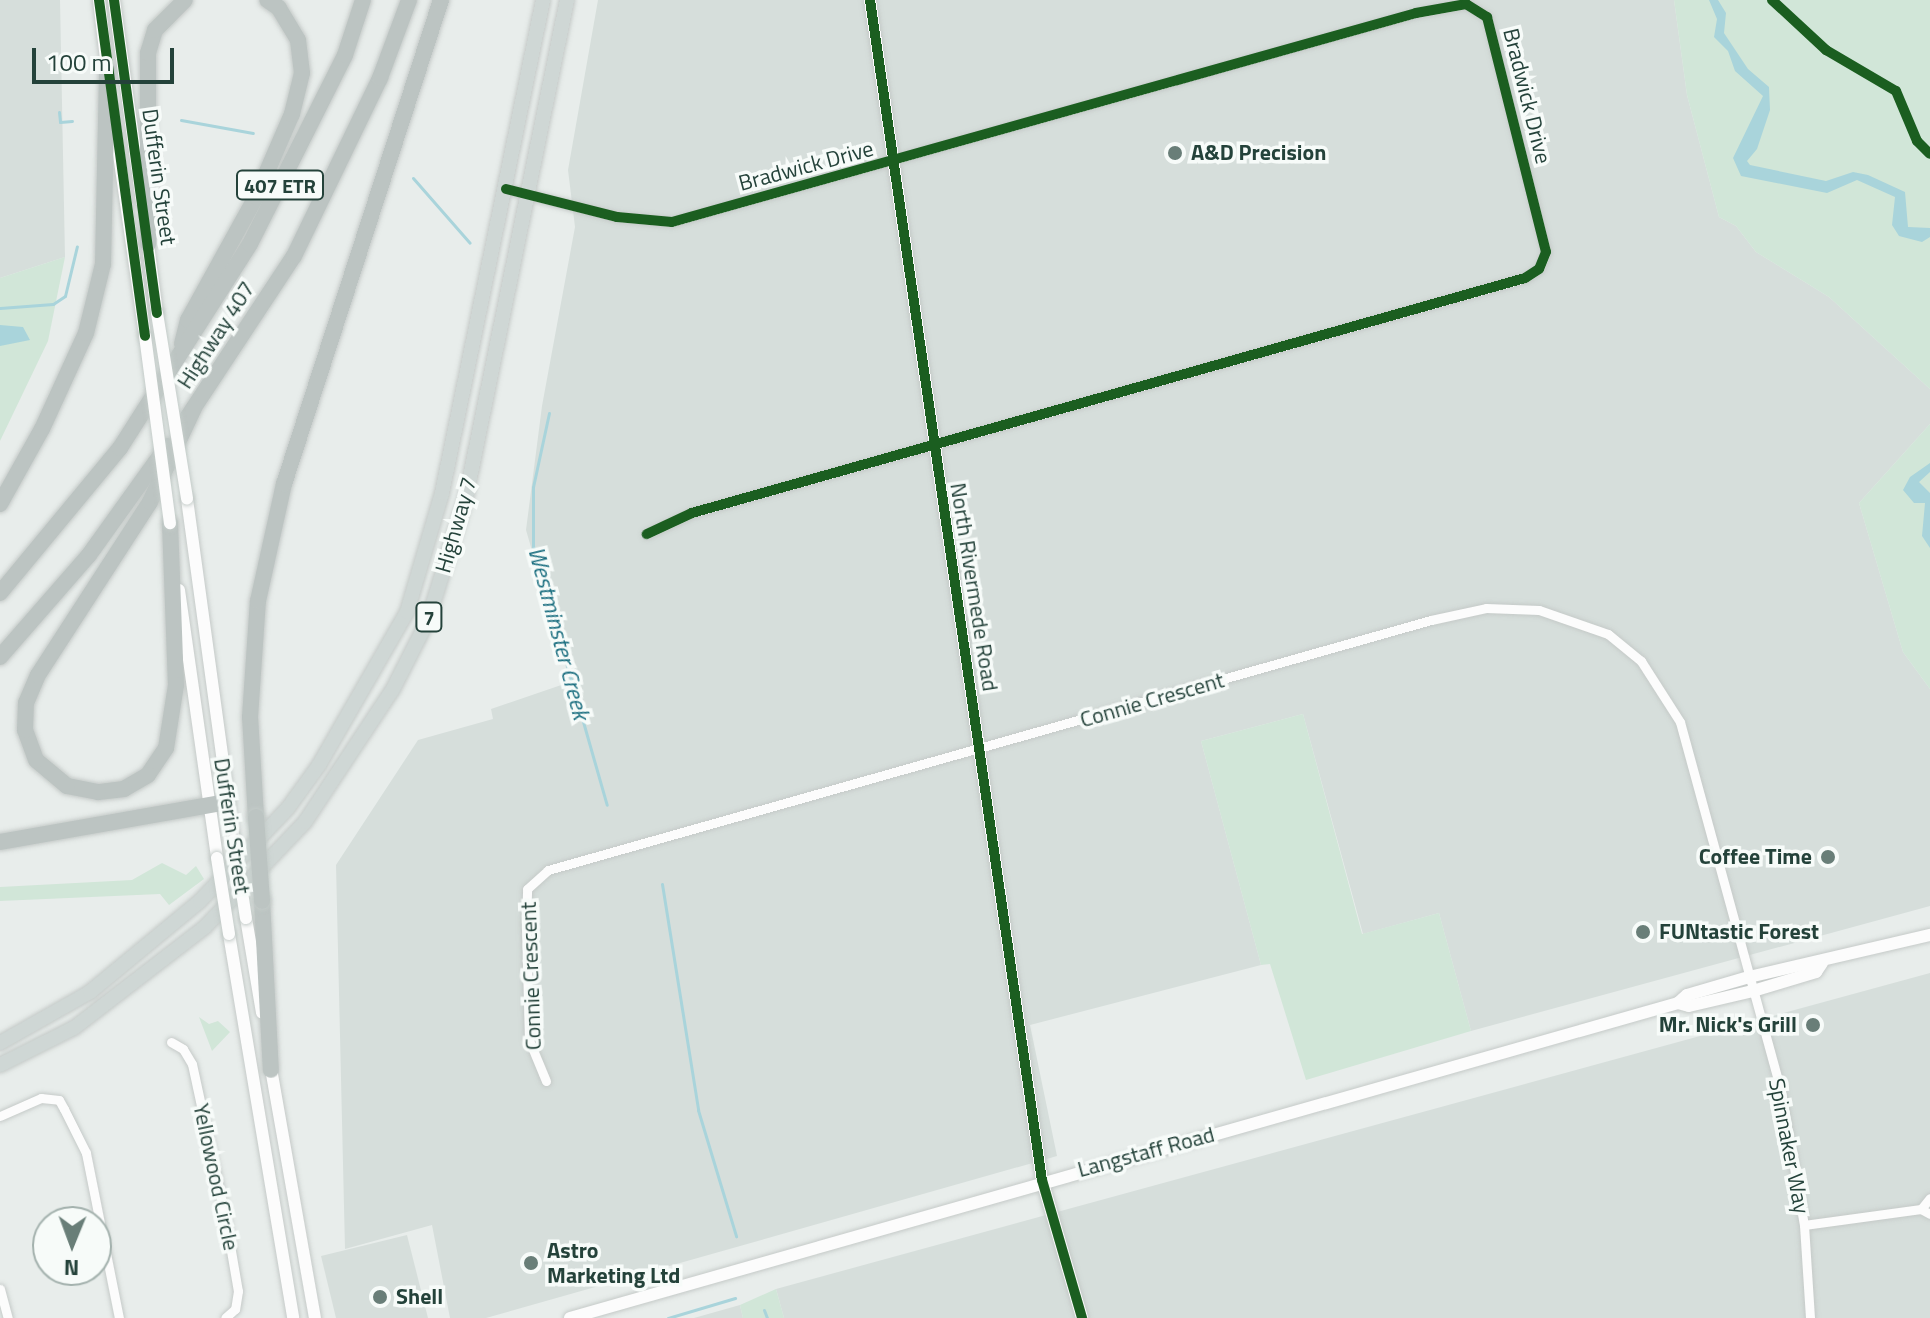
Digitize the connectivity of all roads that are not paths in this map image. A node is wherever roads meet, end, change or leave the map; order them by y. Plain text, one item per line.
1 (99, 0) edge
2 (114, 0) edge
3 (185, 0) edge
4 (267, 0) edge
5 (363, 0) edge
6 (409, 0) edge
7 (441, 0) edge
8 (543, 0) edge
9 (567, 0) edge
10 (870, 0) edge
11 (107, 69) junction
12 (893, 163) junction
13 (506, 189) junction
14 (529, 194) junction
15 (148, 244) junction
16 (178, 361) junction
17 (194, 408) junction
18 (933, 445) junction
19 (0, 504) edge
20 (170, 523) junction
21 (647, 534) dead end
22 (0, 593) edge
23 (0, 657) edge
24 (979, 751) junction
25 (228, 802) junction
26 (208, 807) junction
27 (0, 842) edge
28 (1930, 935) edge
29 (1822, 963) junction
30 (1749, 977) junction
31 (1753, 991) junction
32 (1678, 1003) junction
33 (171, 1042) dead end
34 (0, 1043) edge
35 (0, 1065) edge
36 (271, 1070) junction
37 (546, 1081) dead end
38 (0, 1116) edge
39 (1042, 1180) junction
40 (1930, 1198) edge
41 (1926, 1212) edge
42 (1804, 1225) junction
43 (0, 1289) edge
44 (8, 1318) edge
45 (119, 1318) edge
46 (225, 1318) edge
47 (293, 1318) edge
48 (315, 1318) edge
49 (570, 1318) edge
50 (1082, 1318) edge
51 (1810, 1318) edge

1 - 11 main road, Dufferin Street
2 - 15 main road, Dufferin Street
3 - 15 highway
4 - 16 highway
5 - 16 highway, Highway 407 / 407 ETR
6 - 17 highway, Highway 407 / 407 ETR
7 - 36 highway, bridge
8 - 13 main road, Highway 7 / 7
9 - 14 main road, Highway 7 / 7
10 - 12 main road, North Rivermede Road
11 - 19 highway
11 - 20 main road, Dufferin Street, bridge
12 - 14 street, Bradwick Drive
12 - 18 main road, North Rivermede Road
12 - 18 street, Bradwick Drive
13 - 14 street, Bradwick Drive
13 - 34 main road, Highway 7 / 7
14 - 35 main road, Highway 7 / 7
15 - 25 main road, Dufferin Street, bridge
16 - 22 highway, Highway 407 / 407 ETR
17 - 20 highway
17 - 23 highway, Highway 407 / 407 ETR
18 - 21 street, Bradwick Drive
18 - 24 main road, North Rivermede Road
20 - 26 main road, Dufferin Street
24 - 30 street, Connie Crescent
24 - 37 street, Connie Crescent
24 - 39 main road, North Rivermede Road
25 - 26 highway
25 - 36 main road, Dufferin Street, bridge
26 - 27 highway
26 - 47 main road, Dufferin Street, bridge
28 - 29 main road, Langstaff Road
29 - 30 main road, Langstaff Road
29 - 31 main road, Langstaff Road
30 - 31 street, Spinnaker Way
30 - 32 main road, Langstaff Road
31 - 32 main road, Langstaff Road
31 - 42 street, Spinnaker Way
32 - 39 main road, Langstaff Road
33 - 46 street, Yellowood Circle
36 - 48 main road, Dufferin Street
38 - 45 street
39 - 49 main road, Langstaff Road
39 - 50 main road, North Rivermede Road
40 - 41 street
41 - 42 street
42 - 51 street, Spinnaker Way
43 - 44 street

